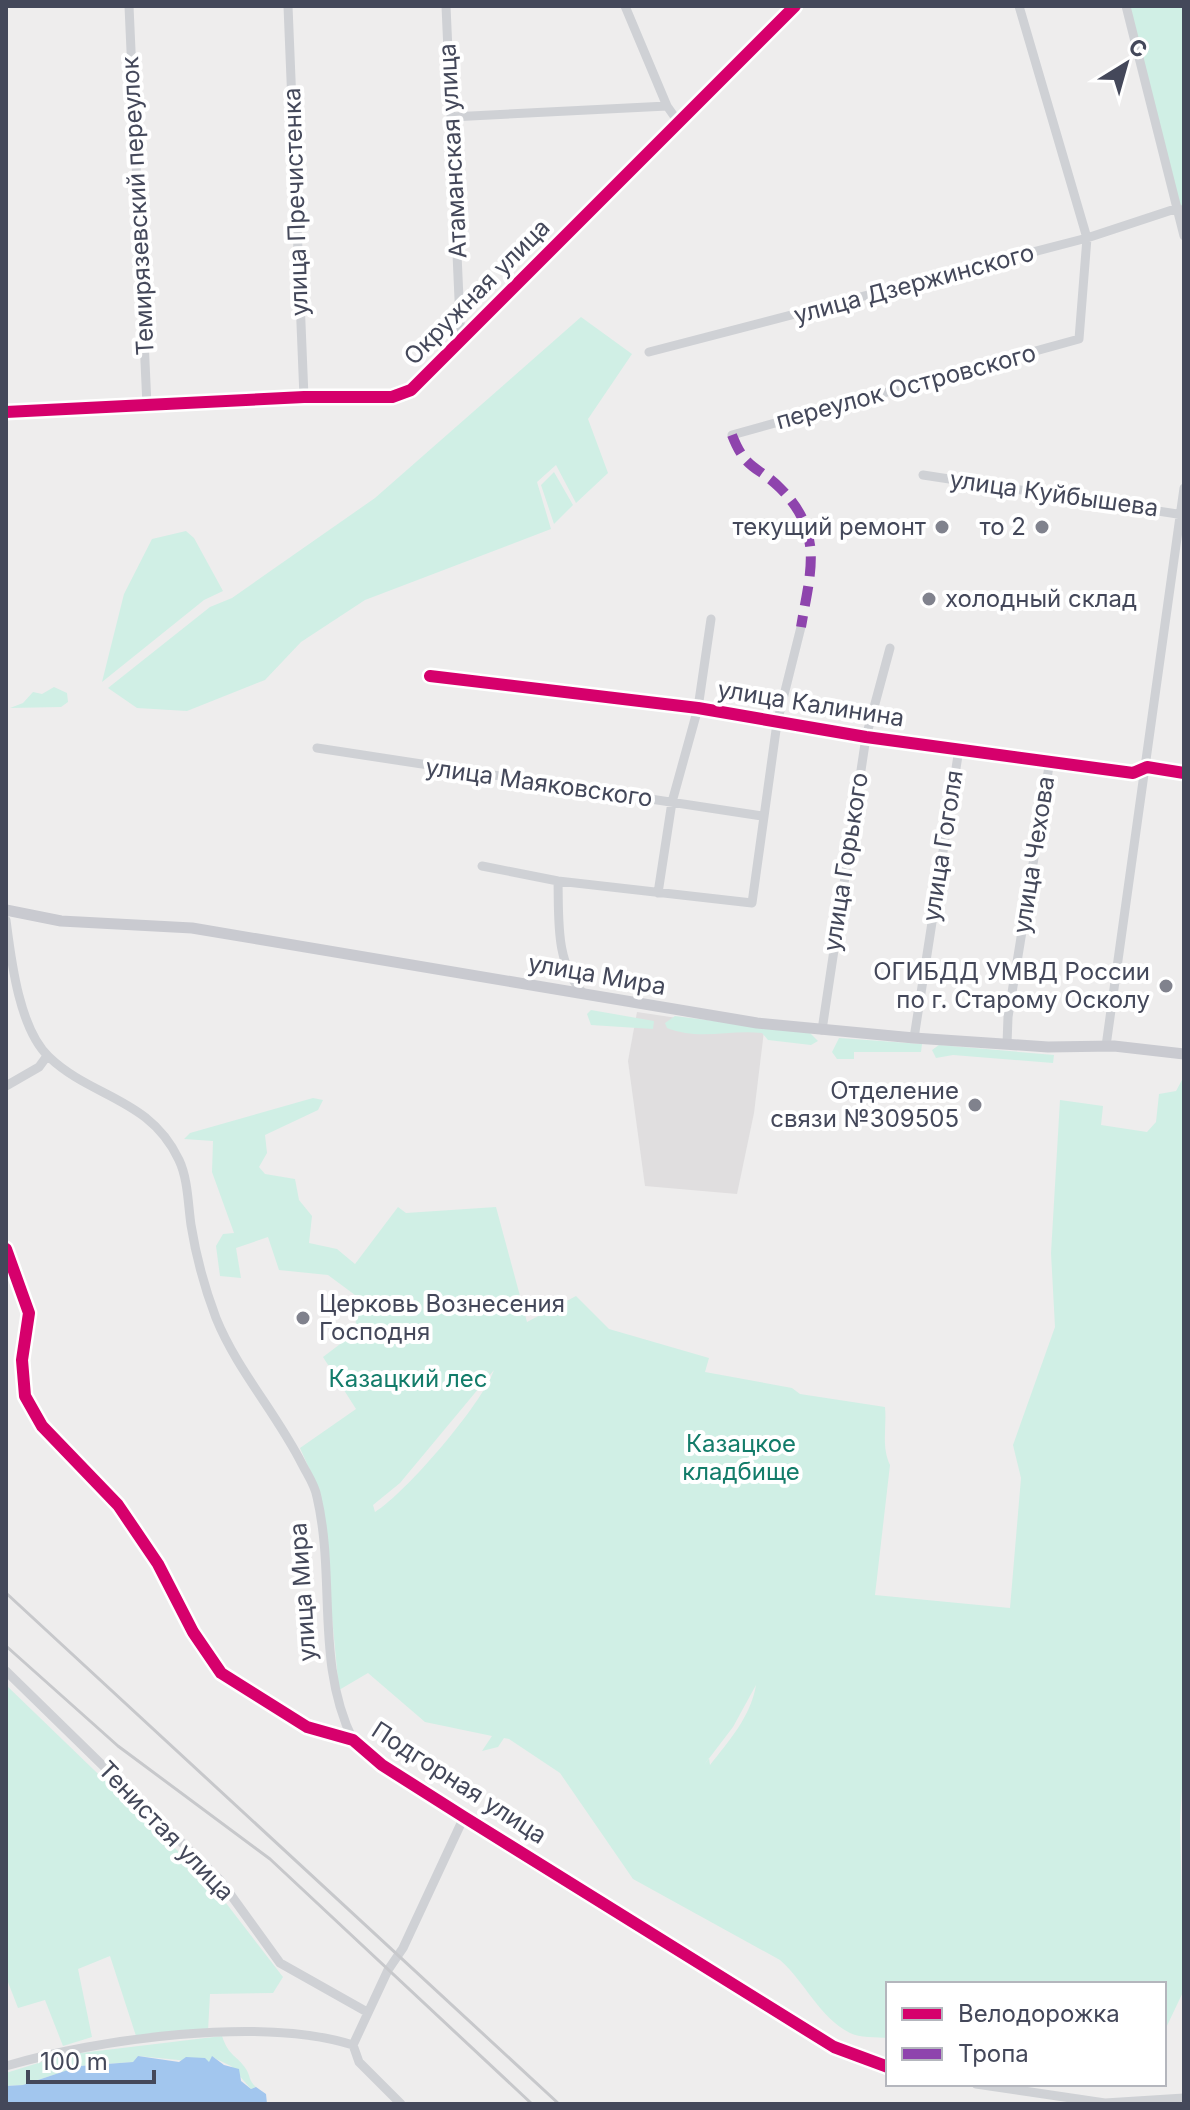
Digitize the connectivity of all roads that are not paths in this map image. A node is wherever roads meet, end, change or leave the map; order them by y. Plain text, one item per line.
1 (129, 6) edge
2 (288, 6) edge
3 (446, 6) edge
4 (625, 6) edge
5 (795, 6) edge
6 (1019, 6) edge
7 (1126, 6) edge
8 (667, 106) junction
9 (451, 117) junction
10 (679, 123) junction
11 (1178, 208) junction
12 (1184, 236) edge
13 (1087, 238) junction
14 (461, 344) junction
15 (649, 352) dead end
16 (304, 397) junction
17 (147, 406) junction
18 (6, 412) edge
19 (732, 435) dead end
20 (923, 475) dead end
21 (1184, 488) edge
22 (1182, 514) edge
23 (711, 619) dead end
24 (801, 627) dead end
25 (890, 648) dead end
26 (430, 676) dead end
27 (698, 708) junction
28 (777, 723) junction
29 (866, 737) junction
30 (317, 748) dead end
31 (959, 749) junction
32 (1050, 760) junction
33 (1147, 767) junction
34 (1184, 773) edge
35 (672, 802) junction
36 (762, 816) junction
37 (482, 866) dead end
38 (558, 881) junction
39 (658, 893) junction
40 (6, 910) edge
41 (6, 920) edge
42 (585, 995) junction
43 (822, 1030) junction
44 (914, 1038) junction
45 (1007, 1044) junction
46 (1106, 1046) junction
47 (1184, 1054) edge
48 (47, 1056) junction
49 (6, 1086) edge
50 (6, 1249) edge
51 (6, 1671) edge
52 (353, 1740) junction
53 (464, 1817) junction
54 (367, 2012) junction
55 (353, 2045) junction
56 (6, 2066) edge
57 (886, 2066) edge
58 (990, 2086) edge
59 (1184, 2098) edge
60 (401, 2104) edge

1 - 17 street, Темирязевский переулок
2 - 16 street, улица Пречистенка
3 - 9 street, Атаманская улица
4 - 8 street
5 - 10 street, Окружная улица
6 - 13 street
7 - 11 street
8 - 9 street
8 - 10 street
9 - 14 street, Атаманская улица
10 - 14 street, Окружная улица
11 - 12 street
11 - 13 street, улица Дзержинского
13 - 15 street, улица Дзержинского
13 - 19 street, переулок Островского
14 - 16 street, Окружная улица
16 - 17 street, Окружная улица
17 - 18 street, Окружная улица
20 - 22 street, улица Куйбышева
21 - 22 street
22 - 33 street
23 - 27 street
24 - 28 street
25 - 29 street, улица Горького
26 - 27 street, улица Калинина
27 - 28 street, улица Калинина
27 - 35 street
28 - 29 street, улица Калинина
28 - 36 street
29 - 31 street, улица Калинина
29 - 43 street, улица Горького
30 - 35 street, улица Маяковского
31 - 32 street, улица Калинина
31 - 44 street, улица Гоголя
32 - 33 street, улица Калинина
32 - 45 street, улица Чехова
33 - 34 street, улица Калинина
33 - 46 street
35 - 36 street, улица Маяковского
35 - 39 street
36 - 39 street
37 - 38 street
38 - 39 street
38 - 42 street
40 - 42 main road, улица Мира
41 - 48 street
42 - 43 main road, улица Мира
43 - 44 main road, улица Мира
44 - 45 main road, улица Мира
45 - 46 main road, улица Мира
46 - 47 main road, улица Мира
48 - 49 street
48 - 52 street, улица Мира
50 - 52 street, Подгорная улица
51 - 54 street, Тенистая улица
52 - 53 street, Подгорная улица
53 - 54 street
53 - 57 street, Подгорная улица
54 - 55 street
55 - 56 street
55 - 60 street
58 - 59 street

